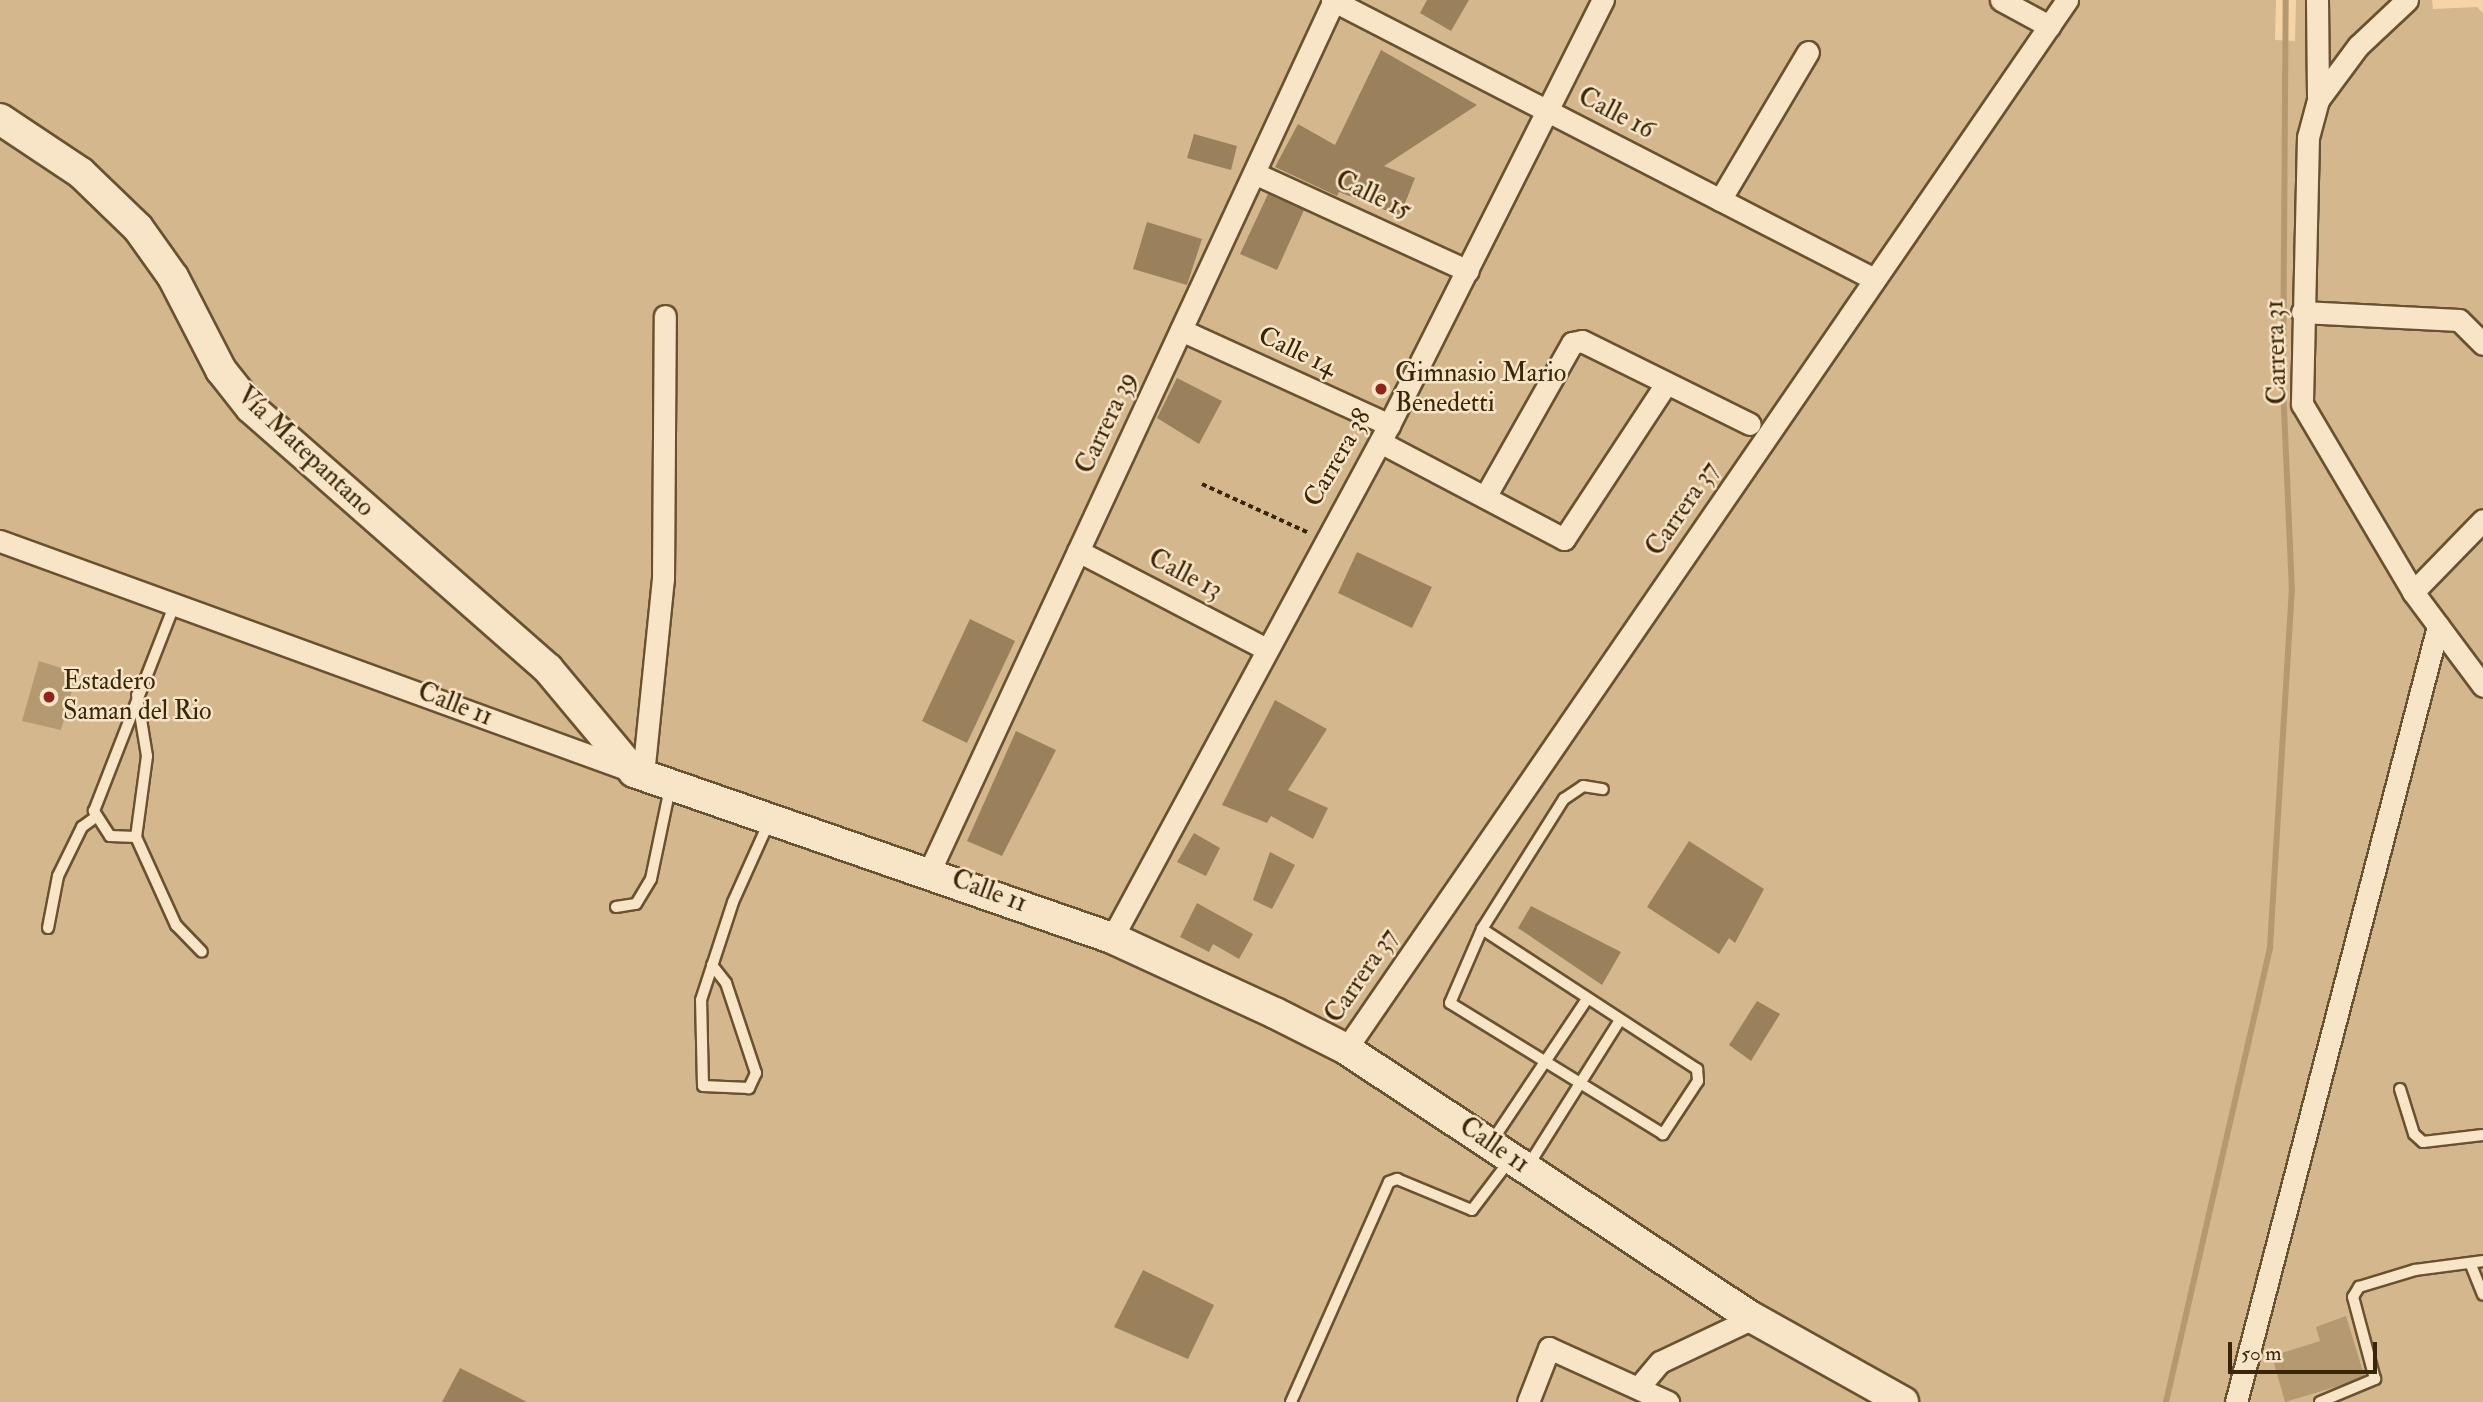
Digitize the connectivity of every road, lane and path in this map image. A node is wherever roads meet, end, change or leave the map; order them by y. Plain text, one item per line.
1 (1334, 0) edge
2 (1603, 0) edge
3 (2000, 0) edge
4 (2067, 0) edge
5 (2317, 0) edge
6 (2407, 0) edge
7 (2049, 26) junction
8 (1808, 52) dead end
9 (2318, 100) junction
10 (1547, 110) junction
11 (0, 119) edge
12 (1254, 173) junction
13 (1720, 200) junction
14 (1468, 271) junction
15 (1874, 279) junction
16 (2302, 313) junction
17 (665, 316) dead end
18 (1181, 330) junction
19 (2483, 344) edge
20 (1665, 385) junction
21 (1750, 424) dead end
22 (1385, 433) junction
23 (1202, 484) dead end
24 (1485, 497) junction
25 (2483, 520) edge
26 (1324, 539) junction
27 (0, 541) edge
28 (1078, 551) junction
29 (2413, 592) junction
30 (176, 600) junction
31 (2438, 626) junction
32 (1266, 649) junction
33 (2483, 686) edge
34 (137, 695) junction
35 (638, 774) junction
36 (671, 785) junction
37 (1603, 789) dead end
38 (96, 817) junction
39 (769, 821) junction
40 (136, 837) junction
41 (930, 870) junction
42 (616, 907) dead end
43 (48, 928) dead end
44 (1482, 929) junction
45 (1112, 938) junction
46 (202, 953) dead end
47 (712, 965) junction
48 (1587, 999) junction
49 (1620, 1020) junction
50 (1346, 1049) junction
51 (1544, 1063) junction
52 (1579, 1084) junction
53 (2400, 1089) dead end
54 (2483, 1135) edge
55 (1509, 1157) junction
56 (2483, 1261) edge
57 (2471, 1265) junction
58 (2483, 1295) edge
59 (1753, 1318) junction
60 (1638, 1388) junction
61 (1291, 1402) edge
62 (1528, 1402) edge
63 (1668, 1402) edge
64 (1903, 1402) edge
65 (2236, 1402) edge
66 (2320, 1402) edge

1 - 10 street, Calle 16
1 - 12 street, Carrera 39
2 - 10 street, Carrera 38
3 - 7 street
4 - 7 street, Carrera 37
5 - 9 street
6 - 9 street, Carrera 31
7 - 15 street, Carrera 37
8 - 13 street
9 - 16 street, Carrera 31
10 - 13 street, Calle 16
10 - 14 street, Carrera 38
11 - 35 main road, Vía Matepantano
12 - 14 street, Calle 15
12 - 18 street, Carrera 39
13 - 15 street, Calle 16
14 - 22 street, Carrera 38
15 - 50 street, Carrera 37
16 - 19 street
16 - 29 street, Carrera 31
17 - 35 street
18 - 22 street, Calle 14
18 - 28 street, Carrera 39
20 - 21 street
20 - 24 street, Calle 14
20 - 24 street
22 - 24 street, Calle 14
22 - 26 street, Carrera 38
23 - 26 path
25 - 29 street
26 - 32 street, Carrera 38
27 - 30 street, Calle 11
28 - 32 street, Calle 13
28 - 41 street, Carrera 39
29 - 31 street, Carrera 31
30 - 34 lane
30 - 35 street, Calle 11
31 - 33 street, Carrera 31
31 - 65 street
32 - 45 street, Carrera 38
34 - 38 lane
34 - 40 lane
35 - 36 main road, Calle 11
36 - 39 main road, Calle 11
36 - 42 lane
37 - 44 lane
38 - 40 lane
38 - 43 lane
39 - 41 main road, Calle 11
39 - 47 lane
40 - 46 lane
41 - 45 main road, Calle 11
44 - 48 lane
44 - 51 lane
45 - 50 main road, Calle 11
47 - 47 lane
48 - 49 lane
48 - 51 lane
49 - 52 lane
49 - 52 lane
50 - 55 main road, Calle 11
51 - 52 lane
51 - 55 lane
52 - 55 lane
53 - 54 lane
55 - 59 main road, Calle 11
55 - 61 lane
56 - 57 lane
57 - 58 lane
57 - 66 lane
59 - 60 street
59 - 64 main road, Calle 11
60 - 62 street
60 - 63 street

